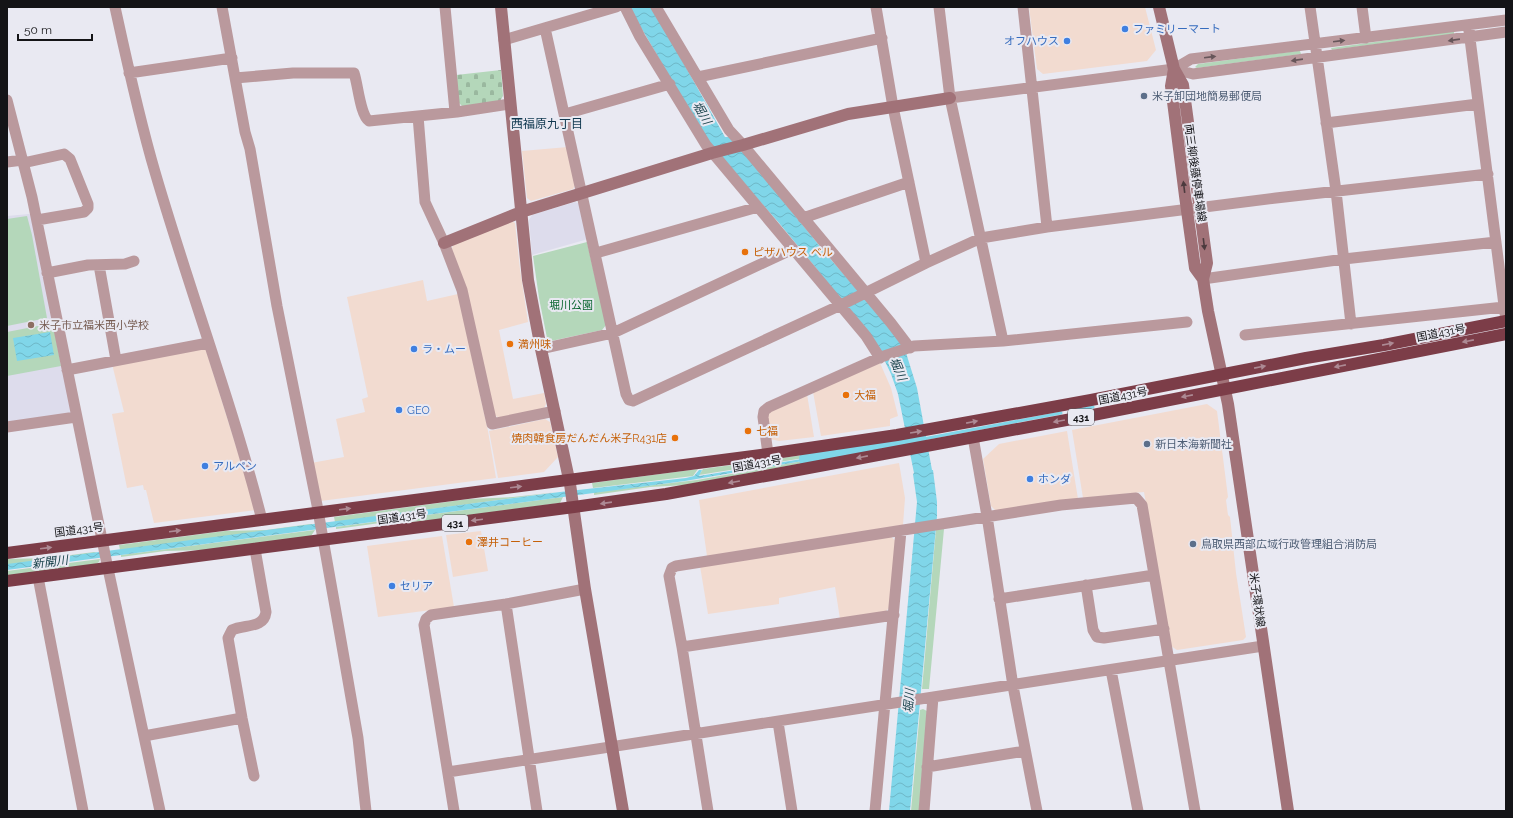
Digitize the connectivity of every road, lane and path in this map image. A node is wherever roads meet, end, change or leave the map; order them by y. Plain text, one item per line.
1 (115, 7) edge
2 (222, 7) edge
3 (445, 7) edge
4 (501, 7) edge
5 (616, 7) edge
6 (625, 7) edge
7 (656, 7) edge
8 (876, 7) edge
9 (939, 7) edge
10 (1023, 7) edge
11 (1159, 7) edge
12 (1310, 7) edge
13 (1362, 7) edge
14 (1506, 20) edge
15 (1468, 25) junction
16 (545, 28) junction
17 (1506, 32) edge
18 (1470, 37) junction
19 (882, 38) junction
20 (1366, 38) junction
21 (504, 40) junction
22 (1315, 44) junction
23 (1317, 57) junction
24 (232, 58) junction
25 (1174, 69) junction
26 (129, 73) junction
27 (698, 77) junction
28 (235, 78) junction
29 (670, 84) junction
30 (1032, 88) junction
31 (950, 98) junction
32 (7, 100) edge
33 (510, 104) junction
34 (1478, 104) junction
35 (893, 107) junction
36 (455, 112) junction
37 (565, 114) junction
38 (418, 116) junction
39 (1326, 123) junction
40 (743, 145) junction
41 (712, 153) junction
42 (7, 162) edge
43 (23, 162) junction
44 (1488, 174) junction
45 (909, 182) junction
46 (1336, 191) junction
47 (582, 193) junction
48 (758, 206) junction
49 (1200, 208) junction
50 (1187, 210) junction
51 (521, 212) junction
52 (803, 218) junction
53 (37, 220) junction
54 (1047, 227) junction
55 (981, 238) junction
56 (1496, 242) junction
57 (444, 243) junction
58 (794, 249) junction
59 (596, 253) junction
60 (1344, 259) junction
61 (134, 261) dead end
62 (926, 263) junction
63 (99, 265) junction
64 (47, 273) junction
65 (1203, 279) junction
66 (866, 293) junction
67 (840, 306) junction
68 (1504, 307) junction
69 (1506, 321) edge
70 (1187, 322) dead end
71 (1351, 324) junction
72 (613, 333) junction
73 (1506, 334) edge
74 (1245, 335) dead end
75 (1004, 341) junction
76 (208, 343) junction
77 (908, 348) junction
78 (541, 349) junction
79 (880, 357) junction
80 (116, 360) junction
81 (67, 370) junction
82 (1222, 374) junction
83 (1225, 389) junction
84 (555, 411) junction
85 (76, 417) junction
86 (7, 427) edge
87 (973, 437) junction
88 (768, 454) junction
89 (570, 482) junction
90 (574, 505) junction
91 (318, 516) junction
92 (987, 516) junction
93 (262, 520) junction
94 (906, 530) junction
95 (322, 538) junction
96 (103, 543) junction
97 (255, 549) junction
98 (7, 553) edge
99 (107, 566) junction
100 (1154, 575) junction
101 (38, 577) junction
102 (7, 581) edge
103 (1086, 585) junction
104 (585, 589) junction
105 (1000, 599) junction
106 (506, 604) junction
107 (894, 615) junction
108 (1164, 629) junction
109 (1263, 646) junction
110 (682, 647) junction
111 (1169, 660) junction
112 (1111, 670) junction
113 (1013, 686) junction
114 (930, 698) junction
115 (891, 703) junction
116 (242, 718) junction
117 (778, 722) junction
118 (695, 735) junction
119 (144, 736) junction
120 (613, 747) junction
121 (1025, 751) junction
122 (529, 761) junction
123 (927, 767) junction
124 (448, 772) junction
125 (254, 776) dead end
126 (83, 811) edge
127 (160, 811) edge
128 (366, 811) edge
129 (454, 811) edge
130 (537, 811) edge
131 (623, 811) edge
132 (708, 811) edge
133 (792, 811) edge
134 (875, 811) edge
135 (924, 811) edge
136 (1036, 811) edge
137 (1138, 811) edge
138 (1195, 811) edge
139 (1288, 811) edge

1 - 26 street
2 - 24 street
3 - 36 street
4 - 21 street
5 - 16 street
6 - 29 street
7 - 27 street
8 - 19 street
9 - 31 street
10 - 30 street
11 - 25 street, 両三柳後藤停車場線
12 - 22 street
13 - 20 street
14 - 15 street
15 - 18 street
15 - 20 street
16 - 21 street
16 - 37 street
17 - 18 street
18 -> 23 street
18 - 34 street
19 - 27 street
19 - 35 street
22 -> 20 street
21 - 33 street
22 - 23 street
25 -> 22 street
23 -> 25 street
23 - 39 street
24 - 26 street
24 - 28 street
25 - 30 street
25 - 49 street, 両三柳後藤停車場線
50 -> 25 street, 両三柳後藤停車場線
26 - 76 street
27 - 40 street
28 - 38 street
28 - 91 street
29 - 37 street
29 - 41 street
30 - 31 street
30 - 54 street
31 - 35 street
31 - 55 street
32 - 43 street
33 - 36 street
33 - 51 street
34 - 39 street
34 - 44 street
35 - 40 street
35 - 45 street
36 - 38 street
37 - 47 street
38 - 57 street
39 - 46 street
40 - 41 street
40 - 52 street
41 - 47 street
41 - 48 street
42 - 43 street
43 - 53 street
43 - 53 street
44 - 46 street
44 - 56 street
45 - 52 street
45 - 62 street
46 - 49 street
46 - 60 street
47 - 51 street
47 - 59 street
48 - 58 street
48 - 59 street
49 - 50 street
49 -> 65 street, 両三柳後藤停車場線
50 - 54 street
50 - 65 street, 両三柳後藤停車場線
51 - 57 street
51 - 78 street
52 - 66 street
53 - 64 street
54 - 55 street
55 - 62 street
55 - 75 street
56 - 60 street
56 - 68 street
57 - 84 street
58 - 67 street
58 - 72 street
59 - 72 street
60 - 65 street
60 - 71 street
61 - 63 street
62 - 66 street
63 - 64 street
63 - 80 street
64 - 81 street
65 - 82 street, 両三柳後藤停車場線
66 - 67 street
66 - 77 street
67 - 72 street
67 - 79 street
68 - 69 street
68 - 71 street
82 -> 69 highway, 国道431号 / 431
70 - 75 street
71 - 74 street
72 - 78 street
73 -> 83 highway, 国道431号 / 431
75 - 77 street
76 - 80 street
76 - 93 street
77 - 79 street
78 - 84 street
79 - 88 street
80 - 81 street
81 - 85 street
82 - 83 street, 両三柳後藤停車場線
88 -> 82 highway, 国道431号 / 431
83 -> 87 highway, 国道431号 / 431
83 - 109 street, 米子環状線
84 - 89 street
85 - 86 street
85 - 96 street
87 -> 90 highway, 国道431号 / 431
87 - 92 street
88 - 89 highway, 国道431号 / 431
89 - 90 street
91 -> 89 highway, 国道431号 / 431
90 -> 95 highway, 国道431号 / 431
90 - 104 street
91 - 93 highway, 国道431号 / 431
91 - 95 street
92 - 94 street
92 - 100 street
92 - 105 street
96 -> 93 highway, 国道431号 / 431
94 - 107 street
94 - 110 street
95 - 97 highway, 国道431号 / 431
95 - 128 street
98 -> 96 highway, 国道431号 / 431
96 - 99 street
97 - 99 highway, 国道431号 / 431
97 - 116 street
99 - 101 highway, 国道431号 / 431
99 - 119 street
100 - 103 street
100 - 108 street
101 - 102 highway, 国道431号 / 431
101 - 126 street
103 - 105 street
103 - 108 street
104 - 106 street
104 - 120 street
105 - 113 street
106 - 122 street
106 - 124 street
107 - 110 street
107 - 115 street
108 - 111 street
109 - 111 street
109 - 139 street, 米子環状線
110 - 118 street
111 - 112 street
111 - 138 street
112 - 113 street
112 - 137 street
113 - 114 street
113 - 121 street
114 - 115 street
114 - 123 street
115 - 117 street
115 - 134 street
116 - 119 street
116 - 125 street
117 - 118 street
117 - 133 street
118 - 120 street
118 - 132 street
119 - 127 street
120 - 122 street
120 - 131 street
121 - 123 street
121 - 136 street
122 - 124 street
122 - 130 street
123 - 135 street
124 - 129 street

